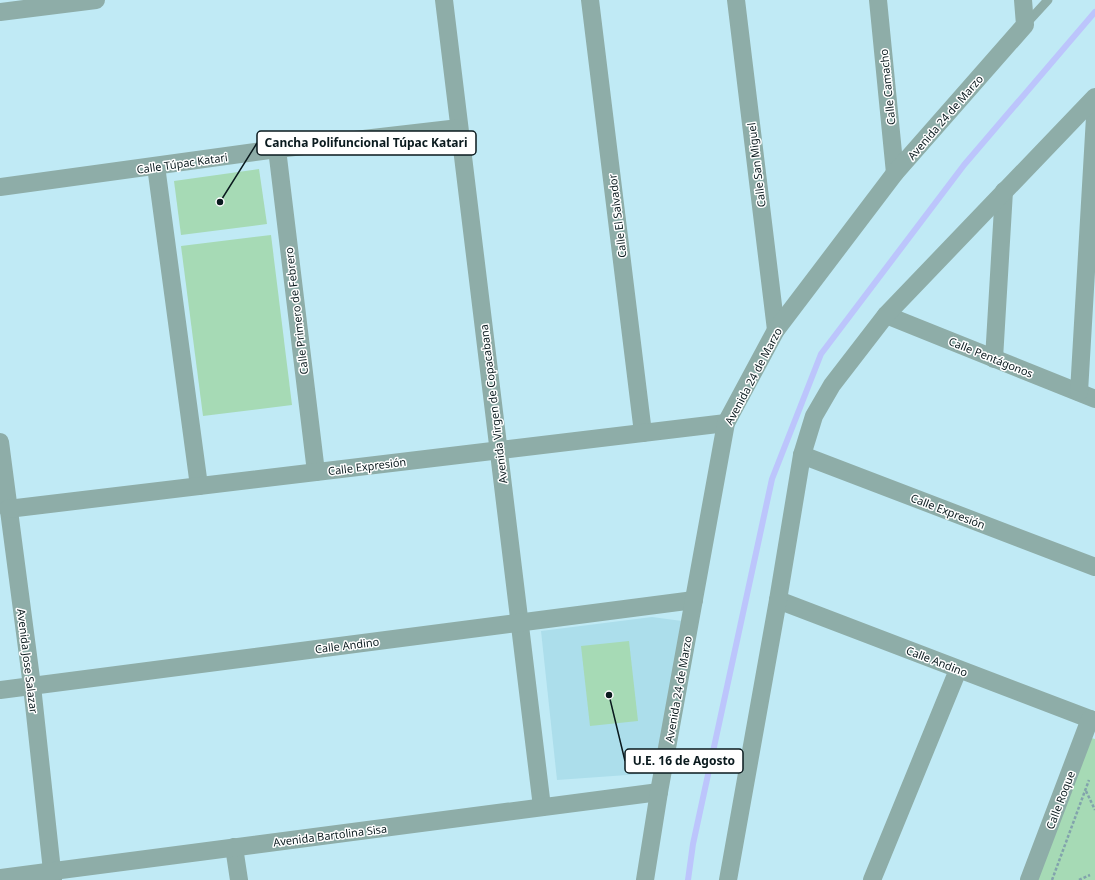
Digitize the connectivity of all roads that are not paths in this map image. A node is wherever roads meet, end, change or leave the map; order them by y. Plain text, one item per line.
1 (96, 0) edge
2 (444, 0) edge
3 (590, 0) edge
4 (736, 0) edge
5 (878, 0) edge
6 (1023, 0) edge
7 (1048, 0) edge
8 (0, 12) edge
9 (1025, 25) junction
10 (1095, 97) edge
11 (1095, 117) edge
12 (459, 128) junction
13 (277, 149) junction
14 (156, 166) junction
15 (895, 173) junction
16 (0, 187) edge
17 (1004, 191) junction
18 (886, 315) junction
19 (776, 330) junction
20 (994, 359) junction
21 (1087, 396) edge
22 (726, 422) junction
23 (643, 433) junction
24 (0, 442) edge
25 (498, 450) junction
26 (802, 455) junction
27 (316, 472) junction
28 (199, 486) junction
29 (8, 509) junction
30 (1095, 567) edge
31 (694, 600) junction
32 (778, 600) junction
33 (519, 623) junction
34 (958, 670) junction
35 (32, 686) junction
36 (0, 690) edge
37 (1093, 720) edge
38 (659, 792) junction
39 (542, 807) junction
40 (234, 847) junction
41 (52, 875) edge
42 (0, 878) edge
43 (238, 880) edge
44 (645, 880) edge
45 (728, 880) edge
46 (872, 880) edge
47 (1029, 880) edge

1 - 8 street
2 - 12 street, Avenida Virgen de Copacabana
3 - 23 street, Calle El Salvador
4 - 19 street, Calle San Miguel
5 - 15 street, Calle Camacho
6 - 9 street
7 - 9 lane
9 - 15 street, Avenida 24 de Marzo
10 - 17 street
11 - 21 street
12 - 13 street, Calle Túpac Katari
12 - 25 street, Avenida Virgen de Copacabana
13 - 14 street, Calle Túpac Katari
13 - 27 street, Calle Primero de Febrero
14 - 16 street, Calle Túpac Katari
14 - 28 street
15 - 19 street, Avenida 24 de Marzo
17 - 18 street
17 - 20 street
18 - 20 street, Calle Pentágonos
18 - 26 street
19 - 22 street, Avenida 24 de Marzo
20 - 21 street, Calle Pentágonos
22 - 23 street, Calle Expresión
22 - 31 street, Avenida 24 de Marzo
23 - 25 street, Calle Expresión
24 - 29 street, Avenida Jose Salazar
25 - 27 street, Calle Expresión
25 - 33 street, Avenida Virgen de Copacabana
26 - 30 street, Calle Expresión
26 - 32 street
27 - 28 street, Calle Expresión
28 - 29 street, Calle Expresión
29 - 35 street, Avenida Jose Salazar
31 - 33 street, Calle Andino
31 - 38 street, Avenida 24 de Marzo
32 - 34 street, Calle Andino
32 - 45 street
33 - 35 street, Calle Andino
33 - 39 street, Avenida Virgen de Copacabana
34 - 37 street, Calle Andino
34 - 46 street
35 - 36 street, Calle Andino
35 - 41 street, Avenida Jose Salazar
37 - 47 street, Calle Roque
38 - 39 street, Avenida Bartolina Sisa
38 - 44 street, Avenida 24 de Marzo
39 - 40 street, Avenida Bartolina Sisa
40 - 41 street, Avenida Bartolina Sisa
40 - 43 street
41 - 42 street, Avenida Bartolina Sisa

